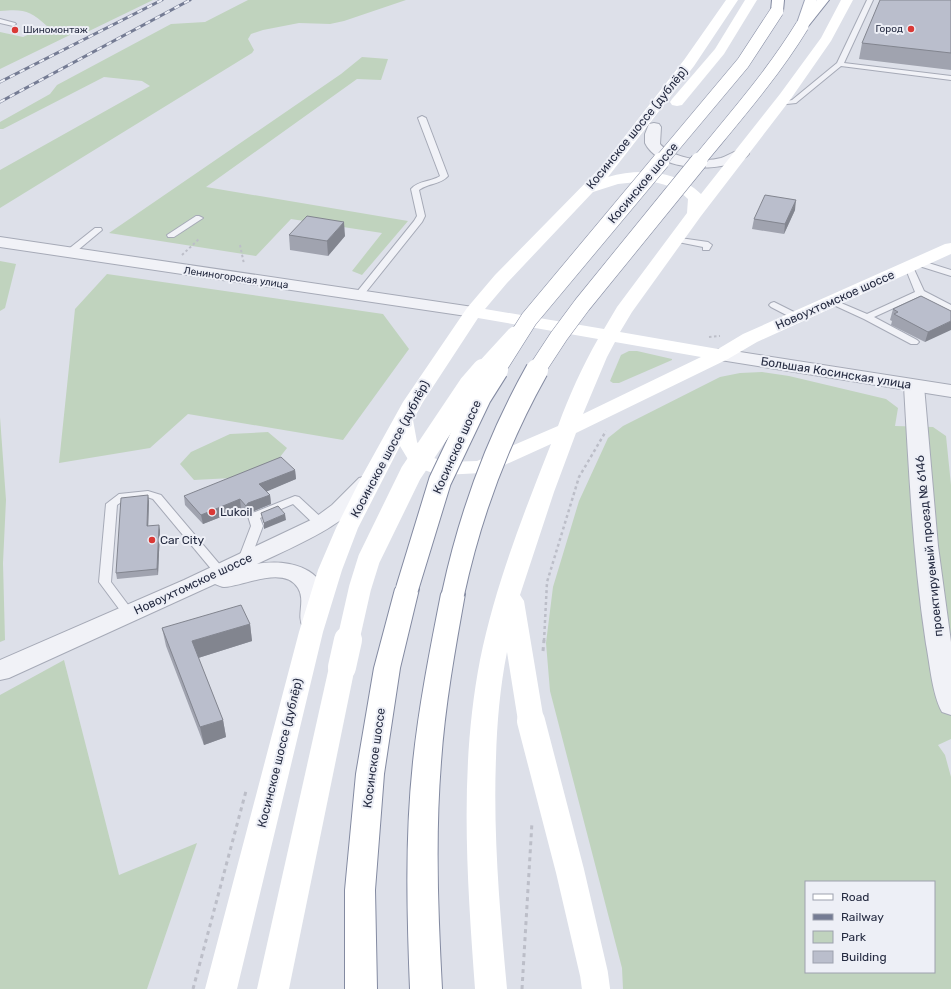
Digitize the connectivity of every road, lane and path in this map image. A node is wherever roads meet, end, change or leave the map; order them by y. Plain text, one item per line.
1 (732, 0) edge
2 (751, 0) edge
3 (812, 0) edge
4 (823, 0) edge
5 (847, 0) edge
6 (870, 0) edge
7 (780, 4) edge
8 (0, 21) edge
9 (12, 24) dead end
10 (802, 26) junction
11 (840, 64) junction
12 (951, 78) edge
13 (780, 104) junction
14 (422, 118) dead end
15 (654, 127) junction
16 (742, 154) junction
17 (606, 170) junction
18 (589, 190) junction
19 (695, 213) junction
20 (198, 218) dead end
21 (98, 230) dead end
22 (171, 235) dead end
23 (199, 239) dead end
24 (676, 239) junction
25 (0, 242) edge
26 (240, 245) dead end
27 (706, 248) dead end
28 (951, 248) edge
29 (69, 253) junction
30 (181, 256) dead end
31 (914, 265) junction
32 (245, 266) dead end
33 (951, 273) edge
34 (920, 293) junction
35 (359, 295) junction
36 (831, 302) junction
37 (774, 305) dead end
38 (951, 309) edge
39 (473, 312) junction
40 (797, 317) junction
41 (867, 317) junction
42 (529, 319) junction
43 (609, 336) junction
44 (706, 337) dead end
45 (914, 342) dead end
46 (723, 345) junction
47 (914, 386) junction
48 (951, 391) edge
49 (403, 420) junction
50 (610, 428) dead end
51 (566, 430) junction
52 (373, 476) junction
53 (321, 524) junction
54 (244, 560) junction
55 (221, 573) junction
56 (192, 586) junction
57 (510, 587) junction
58 (129, 614) junction
59 (311, 632) junction
60 (543, 653) dead end
61 (0, 671) edge
62 (951, 705) edge
63 (247, 787) dead end
64 (532, 820) dead end
65 (193, 989) edge
66 (221, 989) edge
67 (273, 989) edge
68 (361, 989) edge
69 (426, 989) edge
70 (491, 989) edge
71 (522, 989) edge
72 (596, 989) edge

1 - 17 main road, Косинское шоссе (дублёр)
2 - 15 main road
3 - 10 main road
4 - 10 main road
5 - 13 main road
6 - 11 lane
7 - 42 main road, Косинское шоссе, bridge
8 - 9 lane
10 - 69 main road, bridge
11 - 12 lane
11 - 13 lane
13 - 16 main road
14 - 35 lane
15 - 16 street
15 - 17 main road
16 - 19 main road
17 - 18 main road, Косинское шоссе (дублёр)
18 - 19 main road
18 - 39 main road, Косинское шоссе (дублёр)
19 - 24 main road
20 - 22 lane
21 - 29 lane
23 - 30 path
24 - 27 lane
24 - 43 main road
25 - 29 street, Лениногорская улица
26 - 32 path
28 - 31 main road, Новоухтомское шоссе
29 - 35 street, Лениногорская улица
31 - 33 lane
31 - 34 lane
31 - 36 main road, Новоухтомское шоссе
34 - 38 lane
34 - 41 lane
35 - 39 street, Лениногорская улица
36 - 40 main road, Новоухтомское шоссе
36 - 41 lane
37 - 40 lane
39 - 43 main road
39 - 49 main road, Косинское шоссе (дублёр)
40 - 46 main road, Новоухтомское шоссе
41 - 45 lane
42 - 67 main road, bridge
42 - 68 main road, Косинское шоссе, bridge
43 - 46 main road
43 - 51 main road
44 - 46 path
46 - 47 street, Большая Косинская улица
46 - 51 main road, Новоухтомское шоссе
47 - 48 street, Большая Косинская улица
47 - 62 street, проектируемый проезд № 6146
49 - 51 main road, Новоухтомское шоссе
49 - 52 main road, Косинское шоссе (дублёр)
50 - 60 path
51 - 57 main road
52 - 53 street, Новоухтомское шоссе
52 - 59 main road, Косинское шоссе (дублёр)
53 - 54 street, Новоухтомское шоссе
53 - 54 lane
54 - 55 street, Новоухтомское шоссе
55 - 56 street, Новоухтомское шоссе
55 - 58 lane
56 - 58 street, Новоухтомское шоссе
56 - 59 street
57 - 70 main road
57 - 72 main road, bridge
58 - 61 street, Новоухтомское шоссе
59 - 66 main road, Косинское шоссе (дублёр)
63 - 65 path
64 - 71 path

